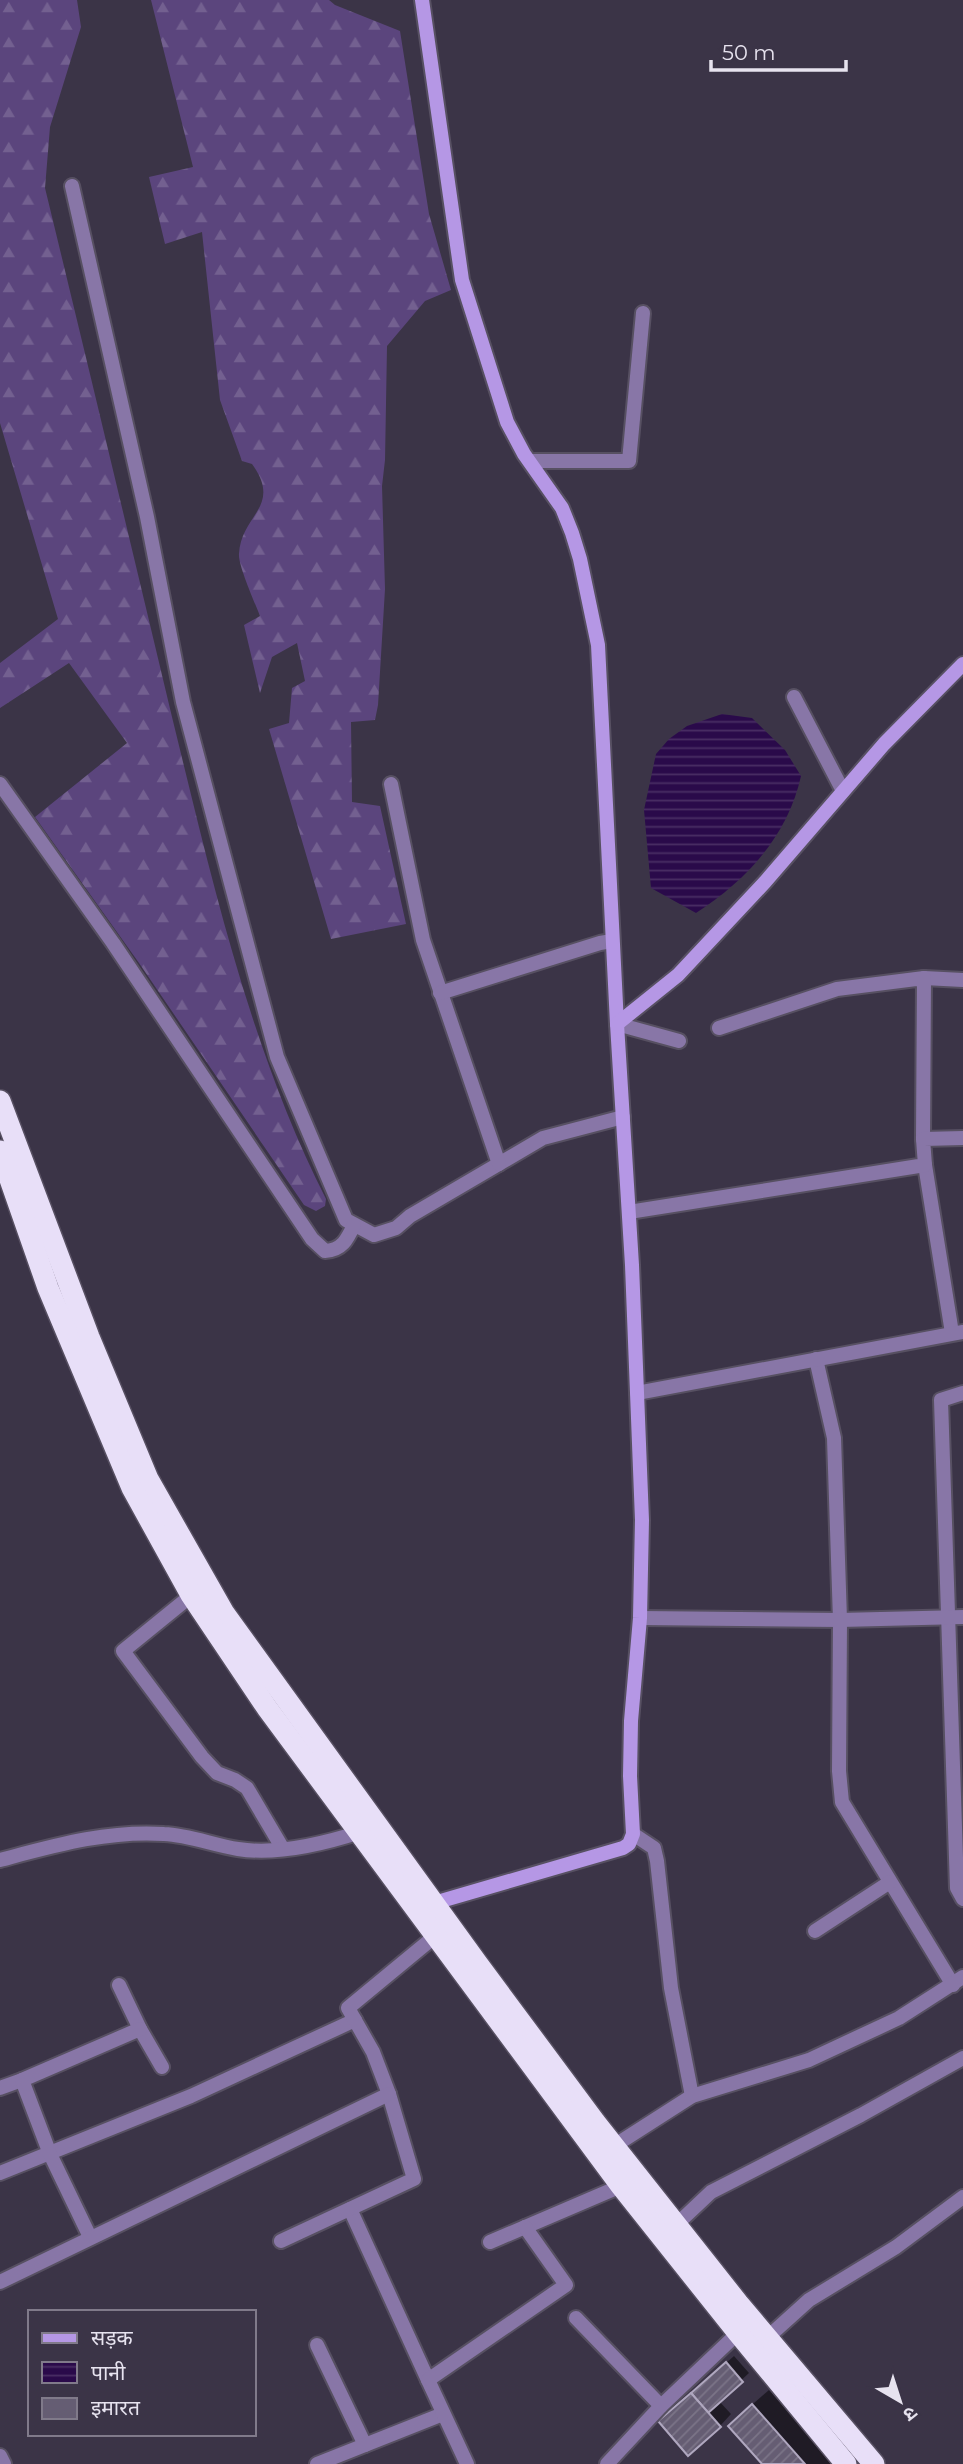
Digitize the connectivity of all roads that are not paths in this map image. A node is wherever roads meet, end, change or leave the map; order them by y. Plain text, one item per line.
1 (422, 0) edge
2 (72, 186) dead end
3 (643, 313) dead end
4 (530, 461) junction
5 (963, 664) edge
6 (794, 697) dead end
7 (0, 784) edge
8 (391, 784) dead end
9 (843, 791) junction
10 (612, 941) junction
11 (924, 978) junction
12 (963, 979) edge
13 (440, 993) junction
14 (617, 1024) junction
15 (719, 1028) dead end
16 (679, 1041) dead end
17 (0, 1101) edge
18 (623, 1116) junction
19 (963, 1138) edge
20 (923, 1139) junction
21 (0, 1151) edge
22 (499, 1164) junction
23 (925, 1165) junction
24 (629, 1212) junction
25 (354, 1225) junction
26 (957, 1333) edge
27 (816, 1359) junction
28 (638, 1393) junction
29 (963, 1393) edge
30 (199, 1589) junction
31 (963, 1617) edge
32 (640, 1618) junction
33 (947, 1618) junction
34 (840, 1620) junction
35 (360, 1832) junction
36 (633, 1834) junction
37 (283, 1849) junction
38 (0, 1860) edge
39 (890, 1882) junction
40 (963, 1899) edge
41 (434, 1903) junction
42 (815, 1931) dead end
43 (434, 1937) junction
44 (958, 1981) edge
45 (119, 1985) dead end
46 (355, 2020) junction
47 (140, 2029) junction
48 (963, 2058) edge
49 (162, 2067) dead end
50 (22, 2080) junction
51 (0, 2088) edge
52 (389, 2094) junction
53 (692, 2095) junction
54 (614, 2146) junction
55 (50, 2154) junction
56 (0, 2173) edge
57 (621, 2186) junction
58 (963, 2197) edge
59 (350, 2209) junction
60 (676, 2225) junction
61 (525, 2227) junction
62 (90, 2237) junction
63 (281, 2241) dead end
64 (490, 2242) dead end
65 (0, 2282) edge
66 (576, 2318) dead end
67 (738, 2333) junction
68 (768, 2337) junction
69 (317, 2346) dead end
70 (428, 2380) junction
71 (661, 2406) junction
72 (443, 2414) junction
73 (365, 2445) junction
74 (0, 2456) edge
75 (4, 2464) edge
76 (317, 2464) edge
77 (467, 2464) edge
78 (607, 2464) edge
79 (846, 2464) edge
80 (874, 2464) edge

1 - 4 street
2 - 25 street
3 - 4 street
4 - 10 street
5 - 9 street
6 - 9 street
7 - 25 street
8 - 13 street
9 - 14 street
10 - 13 street
10 - 14 street
11 - 12 street
11 - 15 street
11 - 20 street
13 - 22 street
14 - 16 street
14 - 18 street
17 - 30 highway
18 - 22 street
18 - 24 street
19 - 20 street
20 - 23 street
21 - 30 highway
22 - 25 street
23 - 24 street
23 - 26 street
24 - 28 street
26 - 27 street
27 - 28 street
27 - 34 street
28 - 32 street
29 - 33 street
30 - 35 highway
30 - 37 street
30 - 41 highway
31 - 33 street
32 - 34 street
32 - 36 street
33 - 34 street
33 - 40 street
34 - 39 street
35 - 37 street
35 - 43 highway
36 - 41 street
36 - 53 street
37 - 38 street
39 - 42 street
39 - 44 street
41 - 54 highway
43 - 46 street
43 - 57 highway
44 - 53 street
45 - 47 street
46 - 52 street
46 - 55 street
47 - 49 street
47 - 50 street
48 - 60 street
50 - 51 street
50 - 55 street
52 - 59 street
52 - 62 street
53 - 54 street
54 - 60 highway
55 - 56 street
55 - 62 street
57 - 61 street
57 - 67 highway
58 - 68 street
59 - 63 street
59 - 70 street
60 - 68 highway
61 - 64 street
61 - 70 street
62 - 65 street
66 - 71 street
67 - 71 street
67 - 79 highway
68 - 80 highway
69 - 73 street
70 - 72 street
71 - 78 street
72 - 73 street
72 - 77 street
73 - 76 street
74 - 75 street

